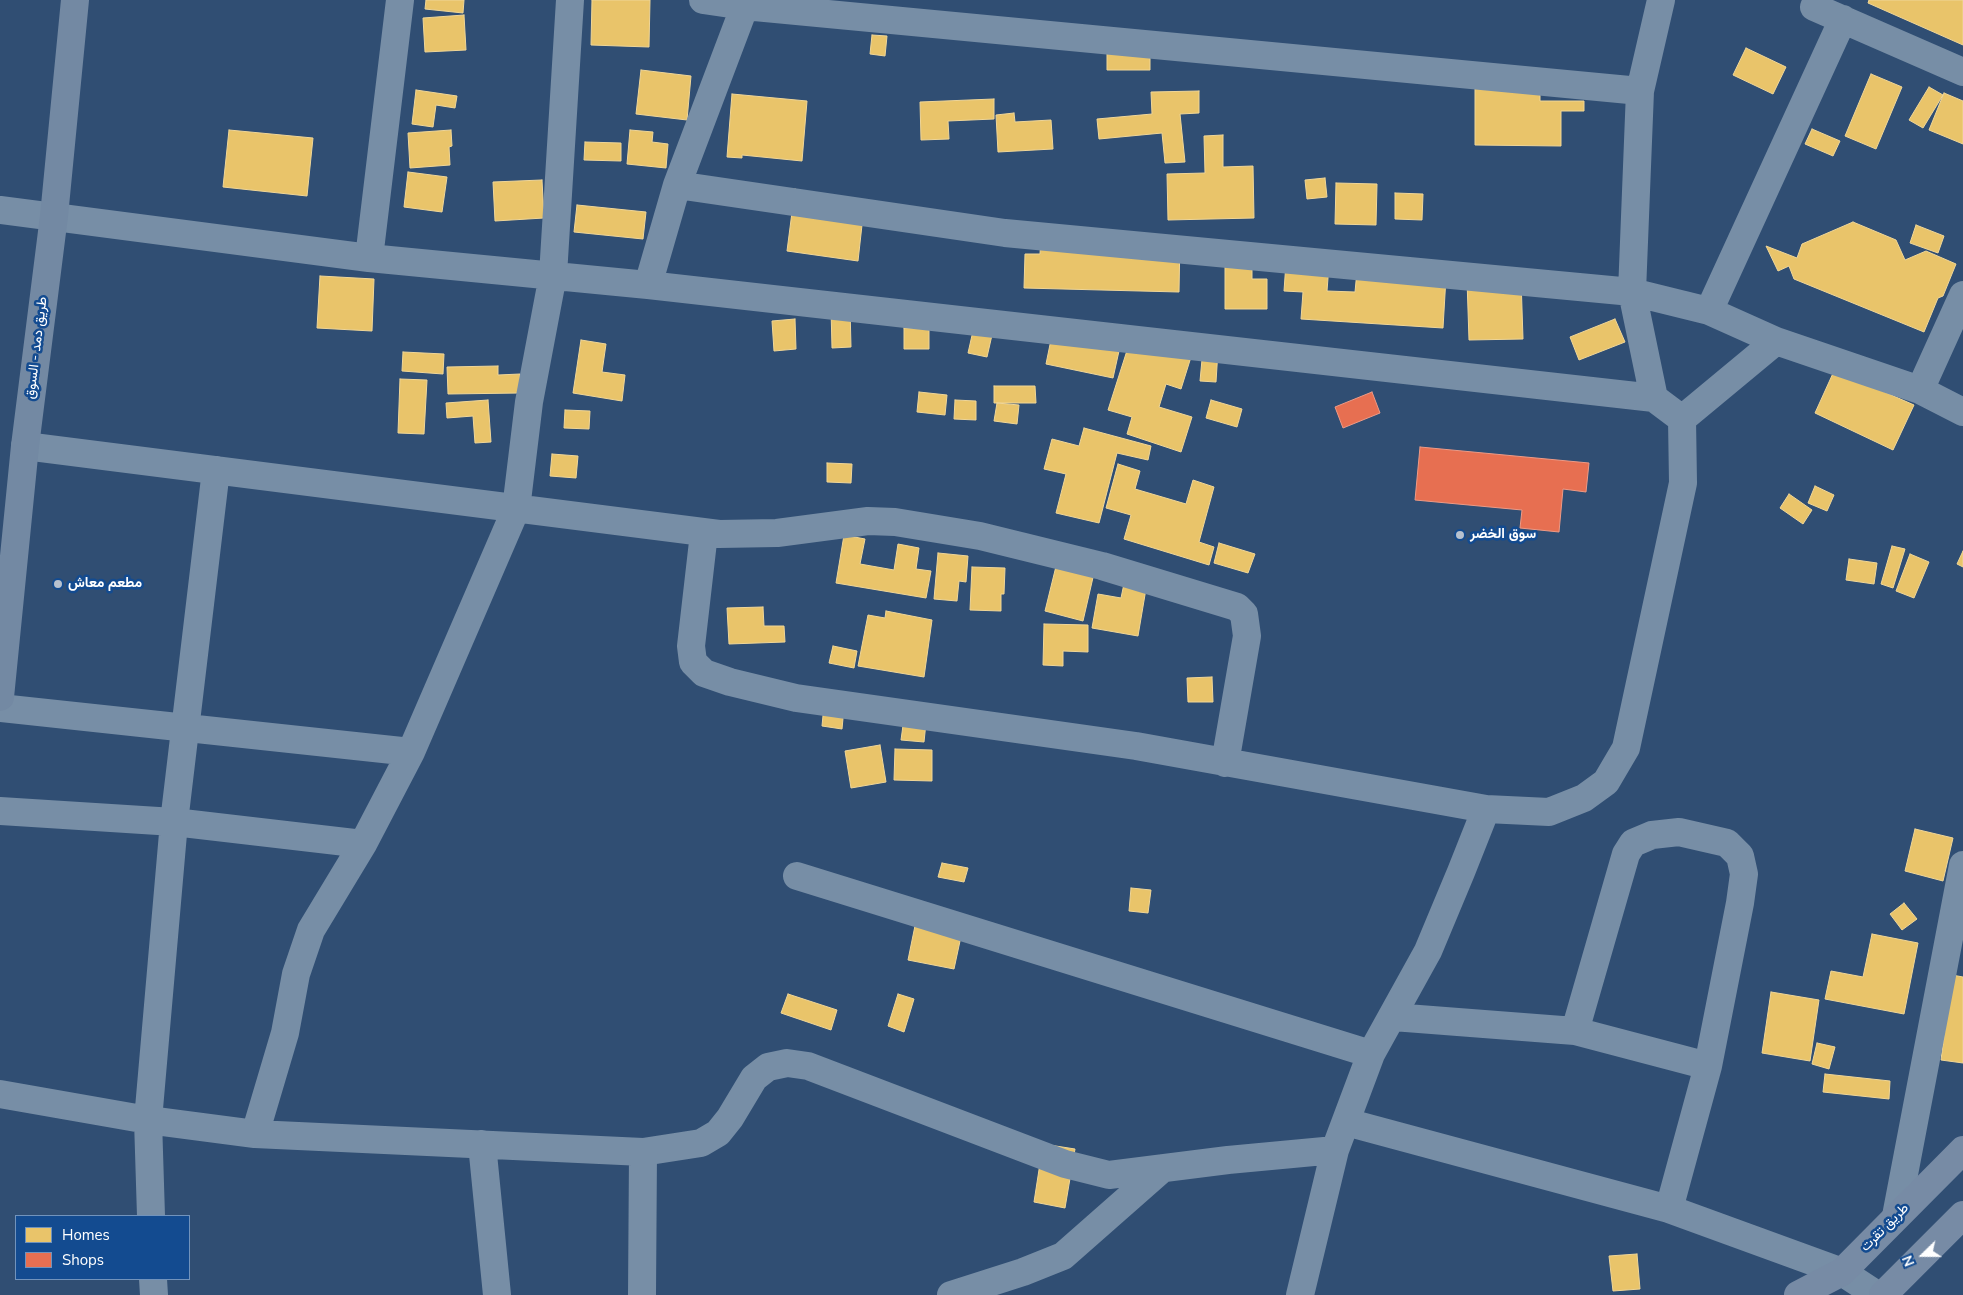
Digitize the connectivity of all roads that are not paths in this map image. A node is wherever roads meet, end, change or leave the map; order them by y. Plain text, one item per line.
1 (75, 0) edge
2 (400, 0) edge
3 (570, 0) edge
4 (703, 0) edge
5 (1661, 0) edge
6 (1808, 2) edge
7 (746, 3) edge
8 (1842, 19) junction
9 (1963, 72) edge
10 (1640, 91) junction
11 (677, 185) junction
12 (0, 210) edge
13 (54, 216) junction
14 (370, 258) junction
15 (553, 275) junction
16 (648, 284) junction
17 (1632, 292) junction
18 (1963, 295) edge
19 (1710, 311) junction
20 (1776, 341) junction
21 (1920, 390) junction
22 (1654, 398) junction
23 (1963, 412) edge
24 (1682, 418) junction
25 (25, 446) junction
26 (216, 470) junction
27 (516, 509) junction
28 (704, 533) junction
29 (0, 697) edge
30 (0, 708) edge
31 (184, 729) junction
32 (411, 752) junction
33 (1225, 763) junction
34 (1486, 809) junction
35 (0, 811) edge
36 (174, 822) junction
37 (363, 844) junction
38 (1963, 865) edge
39 (798, 876) dead end
40 (1393, 1017) junction
41 (1575, 1032) junction
42 (1371, 1054) junction
43 (1708, 1066) junction
44 (0, 1094) edge
45 (148, 1120) junction
46 (1346, 1122) junction
47 (255, 1134) junction
48 (482, 1144) junction
49 (1335, 1150) junction
50 (1963, 1150) edge
51 (643, 1152) junction
52 (1163, 1168) junction
53 (1669, 1210) junction
54 (151, 1215) edge
55 (1963, 1215) edge
56 (1896, 1216) junction
57 (1842, 1272) junction
58 (153, 1280) edge
59 (154, 1295) edge
60 (497, 1295) edge
61 (642, 1295) edge
62 (952, 1295) edge
63 (1300, 1295) edge
64 (1798, 1295) edge
65 (1877, 1295) edge
66 (1883, 1295) edge

1 - 13 main road, طريق دمد - السوق
2 - 14 street
3 - 15 street
4 - 7 street
5 - 10 street
6 - 8 street
7 - 10 street
7 - 11 street
8 - 9 street
8 - 19 street
10 - 17 street
11 - 16 street
11 - 17 street
12 - 13 street
13 - 14 street
13 - 25 main road, طريق دمد - السوق
14 - 15 street
15 - 16 street
15 - 27 street
16 - 22 street
17 - 19 street
17 - 22 street
18 - 21 street
19 - 20 street
20 - 21 street
20 - 24 street
21 - 23 street
22 - 24 street
24 - 34 street
25 - 26 street
25 - 29 main road, طريق دمد - السوق
26 - 27 street
26 - 31 street
27 - 28 street
27 - 32 street
28 - 33 street
28 - 33 street
30 - 31 street
31 - 32 street
31 - 36 street
32 - 37 street
33 - 34 street
34 - 40 street
35 - 36 street
36 - 37 street
36 - 45 street
37 - 47 street
38 - 56 street
39 - 42 street
40 - 41 street
40 - 42 street
41 - 43 street
41 - 43 street
42 - 46 street
43 - 53 street
44 - 45 street
45 - 47 street
45 - 54 street
46 - 49 street
46 - 53 street
47 - 48 street
48 - 51 street
48 - 60 street
49 - 52 street
49 - 63 street
50 - 56 main road, طريق تقرت
51 - 52 street
51 - 61 street
52 - 62 street
53 - 57 street
55 - 66 main road
56 - 57 main road, طريق تقرت
57 - 64 main road, طريق تقرت
57 - 65 street
58 - 59 street

